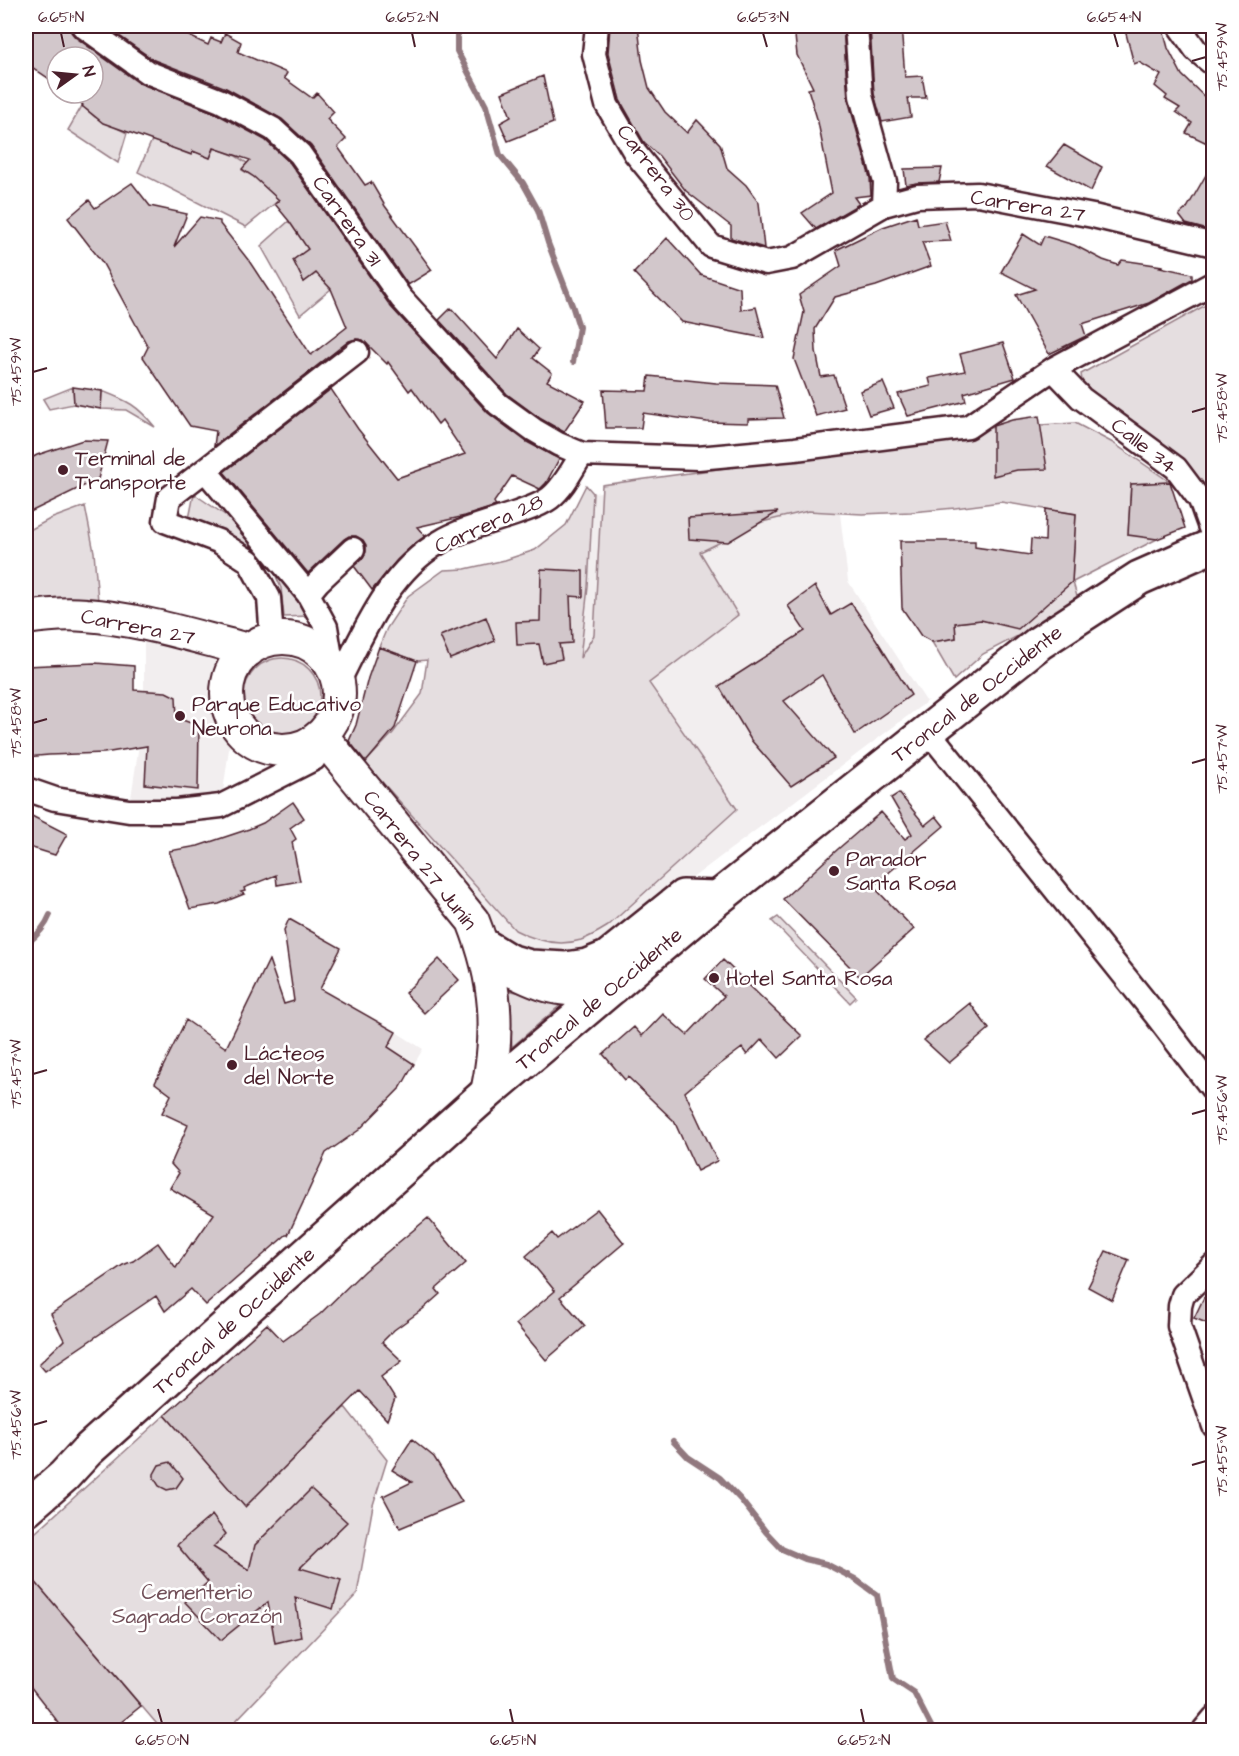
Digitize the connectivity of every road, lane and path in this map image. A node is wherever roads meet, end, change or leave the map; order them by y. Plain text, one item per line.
1 (82, 26) edge
2 (597, 26) edge
3 (856, 26) edge
4 (1179, 26) edge
5 (1214, 65) edge
6 (884, 205) junction
7 (1214, 245) edge
8 (748, 258) joint
9 (1214, 283) edge
10 (357, 352) dead end
11 (1053, 369) junction
12 (582, 454) junction
13 (205, 470) junction
14 (1214, 539) edge
15 (1214, 545) edge
16 (353, 549) dead end
17 (308, 594) junction
18 (26, 618) edge
19 (260, 644) junction
20 (335, 676) junction
21 (928, 731) junction
22 (313, 747) junction
23 (26, 789) edge
24 (718, 898) junction
25 (483, 945) junction
26 (614, 987) junction
27 (1214, 1091) edge
28 (487, 1094) junction
29 (1214, 1265) edge
30 (1214, 1426) edge
31 (26, 1509) edge
32 (1214, 1718) edge
33 (1204, 1731) edge

1 - 12 street, Carrera 31
2 - 8 street, Carrera 30
3 - 6 street
4 - 5 street
6 - 7 street, Carrera 27
6 - 8 street, Carrera 27
9 - 11 street
10 - 13 street
11 - 12 street
11 - 14 street, Calle 34
12 - 20 street, Carrera 28
13 - 17 street
13 - 19 street
15 - 21 main road, Troncal de Occidente
16 - 17 street
17 - 20 street
18 - 19 main road, Carrera 27
19 - 20 main road
19 - 22 main road
20 - 22 main road
21 - 24 main road, Troncal de Occidente
21 - 27 street
22 - 23 street
22 - 25 main road, Carrera 27 Junín
24 - 25 main road
24 - 26 main road, Troncal de Occidente
25 - 26 main road, Carrera 27 Junín
25 - 28 main road
26 - 28 main road, Troncal de Occidente
28 - 31 main road, Troncal de Occidente
29 - 30 street
32 - 33 street

